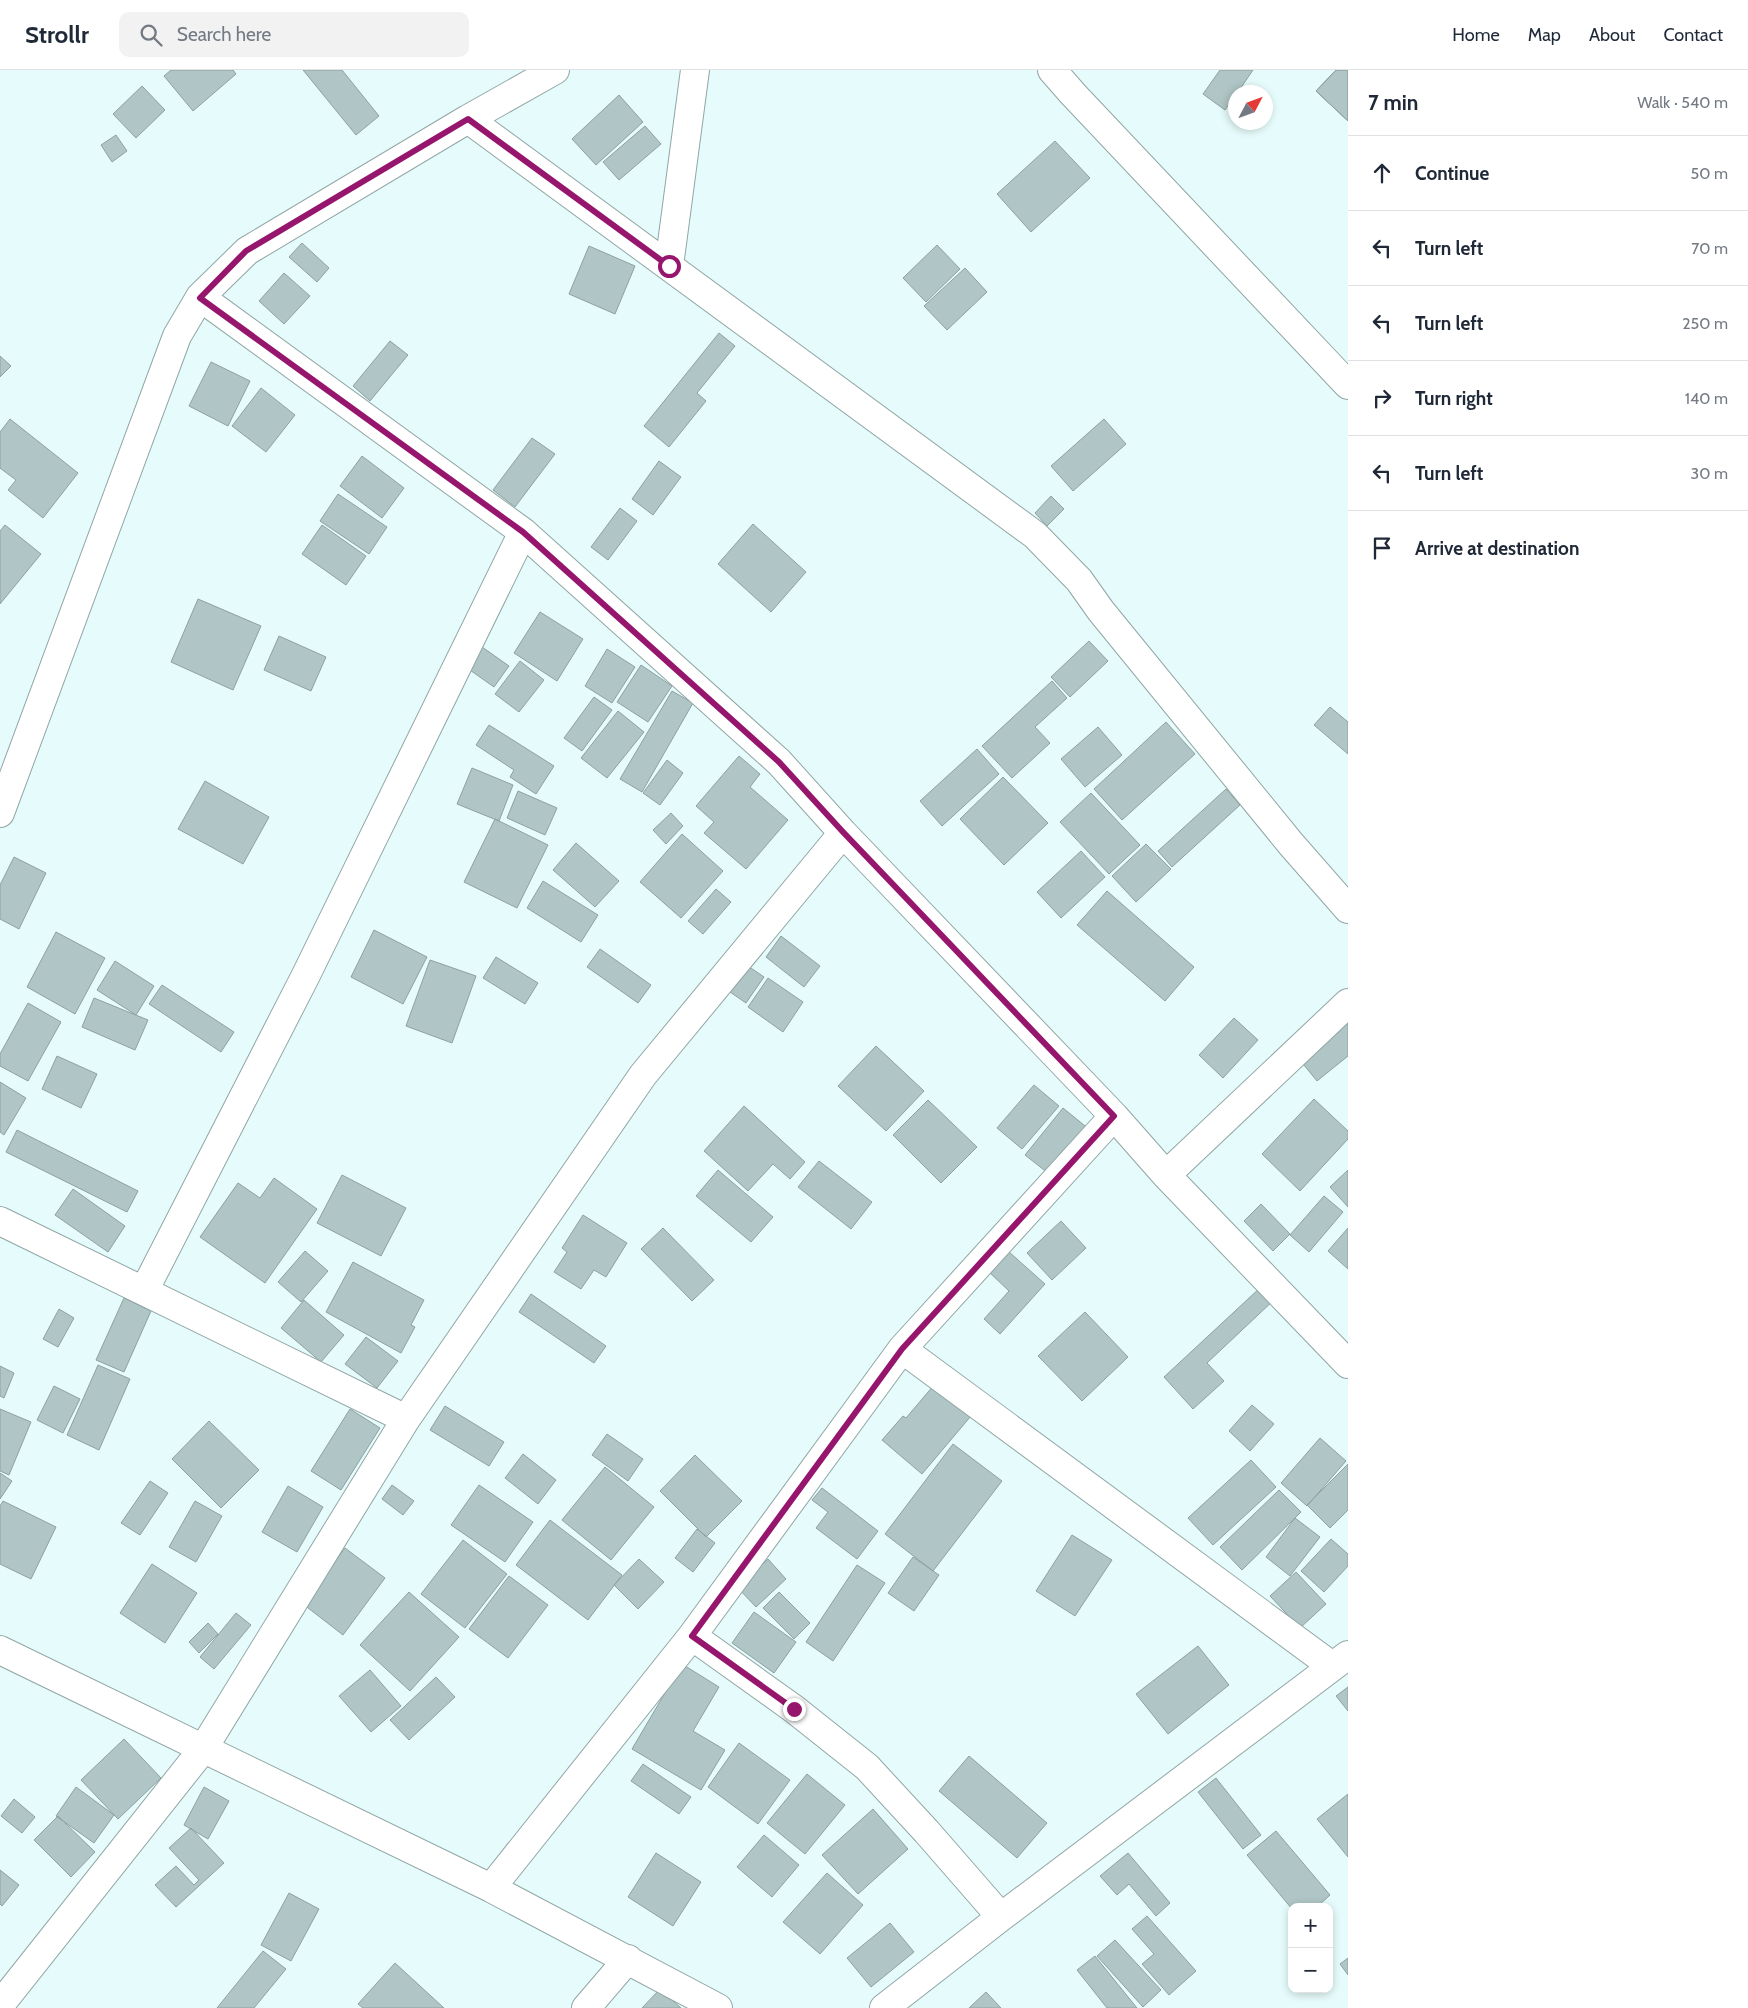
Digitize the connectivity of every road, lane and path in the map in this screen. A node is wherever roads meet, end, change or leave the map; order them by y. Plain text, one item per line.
1 (554, 70) edge
2 (695, 70) edge
3 (1052, 70) edge
4 (468, 119) junction
5 (669, 266) junction
6 (200, 298) junction
7 (1348, 385) edge
8 (523, 532) junction
9 (0, 813) edge
10 (843, 832) junction
11 (1348, 909) edge
12 (1348, 1003) edge
13 (1114, 1116) junction
14 (1166, 1175) junction
15 (0, 1221) edge
16 (144, 1291) junction
17 (902, 1349) junction
18 (1348, 1364) edge
19 (406, 1419) junction
20 (692, 1636) junction
21 (0, 1650) edge
22 (1340, 1661) edge
23 (203, 1748) junction
24 (491, 1888) junction
25 (1001, 1917) junction
26 (628, 1959) junction
27 (0, 2005) edge
28 (586, 2008) edge
29 (718, 2008) edge
30 (884, 2008) edge

1 - 4 street
2 - 5 street
3 - 7 street
4 - 5 street
4 - 6 street
5 - 11 street
6 - 8 street
6 - 9 street
8 - 10 street
8 - 16 street
10 - 13 street
10 - 19 street
12 - 14 street
13 - 14 street
13 - 17 street
14 - 18 street
15 - 16 street
16 - 19 street
17 - 20 street
17 - 22 street
19 - 23 street
20 - 24 street
20 - 25 street
21 - 23 street
22 - 25 street
23 - 24 street
23 - 27 street
24 - 26 street
25 - 30 street
26 - 28 street
26 - 29 street

